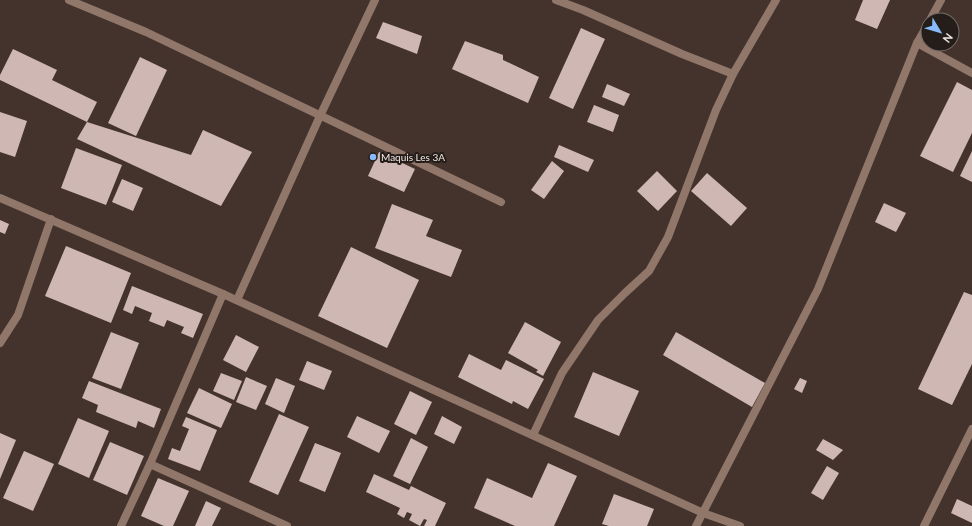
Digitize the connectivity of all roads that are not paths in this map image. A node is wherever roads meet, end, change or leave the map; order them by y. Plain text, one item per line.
1 (69, 0) edge
2 (375, 0) edge
3 (556, 0) edge
4 (776, 0) edge
5 (941, 0) edge
6 (934, 12) edge
7 (920, 38) edge
8 (917, 43) junction
9 (972, 73) edge
10 (733, 74) junction
11 (320, 116) junction
12 (0, 198) edge
13 (501, 202) dead end
14 (51, 219) junction
15 (223, 294) junction
16 (237, 300) junction
17 (0, 343) edge
18 (972, 429) edge
19 (533, 435) junction
20 (150, 464) junction
21 (703, 512) junction
22 (121, 526) edge
23 (287, 526) edge
24 (696, 526) edge
25 (740, 526) edge
26 (924, 526) edge

1 - 11 street
2 - 11 street
3 - 10 street
4 - 10 street
5 - 6 street
7 - 8 street
8 - 9 street
8 - 21 street
10 - 19 street
11 - 13 street
11 - 16 street
12 - 14 street
14 - 15 street
14 - 17 street
15 - 16 street
15 - 20 street
16 - 19 street
18 - 26 street
19 - 21 street
20 - 22 street
20 - 23 street
21 - 24 street
21 - 25 street

